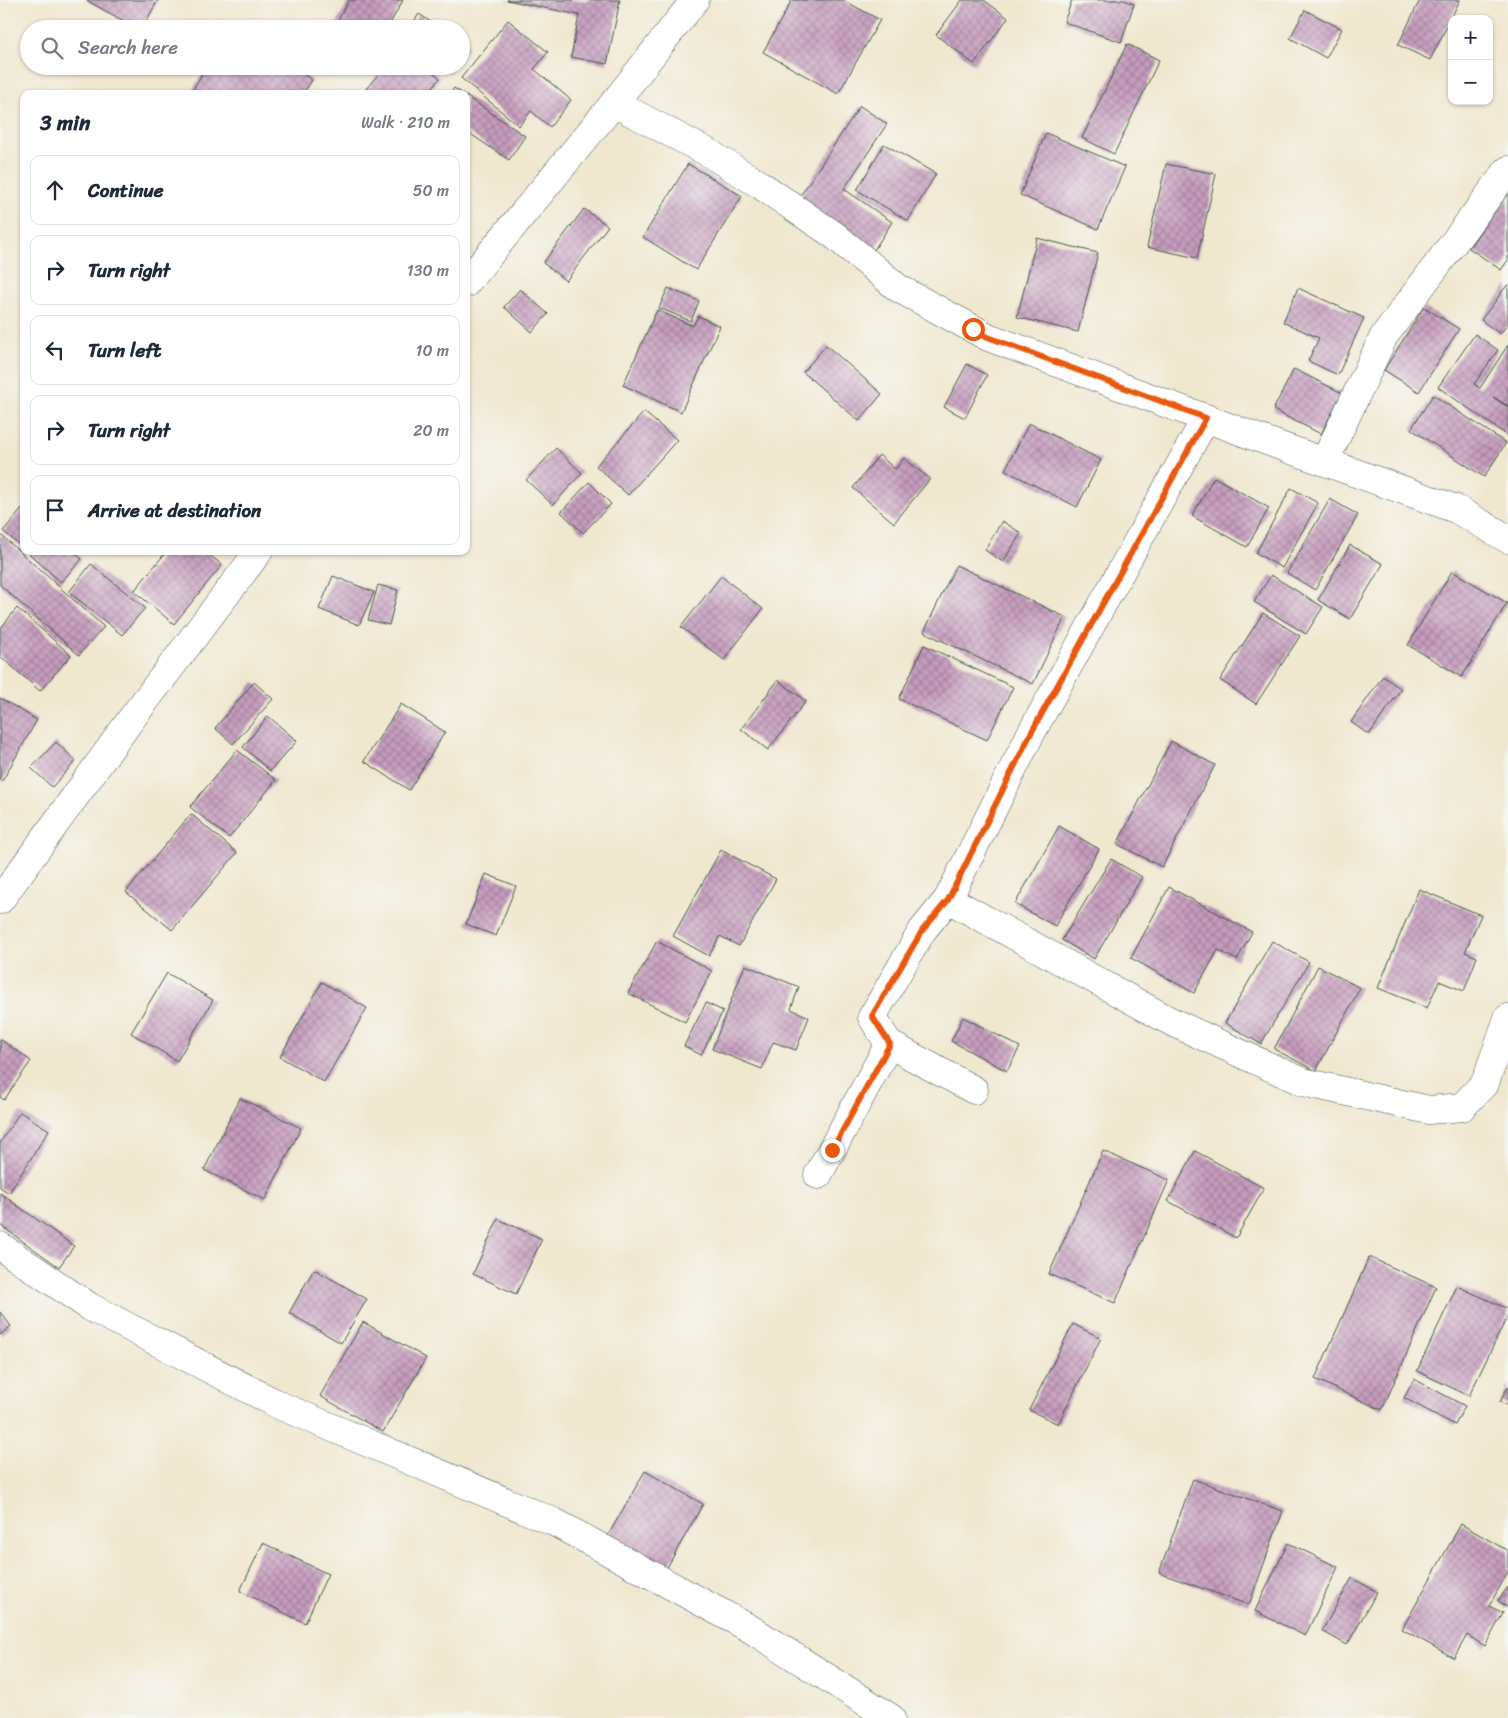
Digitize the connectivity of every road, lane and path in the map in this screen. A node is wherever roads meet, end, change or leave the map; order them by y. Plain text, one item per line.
1 (695, 0) edge
2 (614, 103) junction
3 (1508, 170) edge
4 (470, 278) edge
5 (1206, 418) junction
6 (1325, 461) junction
7 (1508, 539) edge
8 (256, 555) edge
9 (0, 900) edge
10 (948, 900) junction
11 (1508, 1018) edge
12 (890, 1044) junction
13 (974, 1090) dead end
14 (818, 1175) dead end
15 (0, 1246) edge
16 (891, 1718) edge

1 - 2 street
2 - 4 street
2 - 5 street
3 - 6 street
5 - 6 street
5 - 10 street
6 - 7 street
8 - 9 street
10 - 11 street
10 - 12 street
12 - 13 street
12 - 14 street
15 - 16 street

